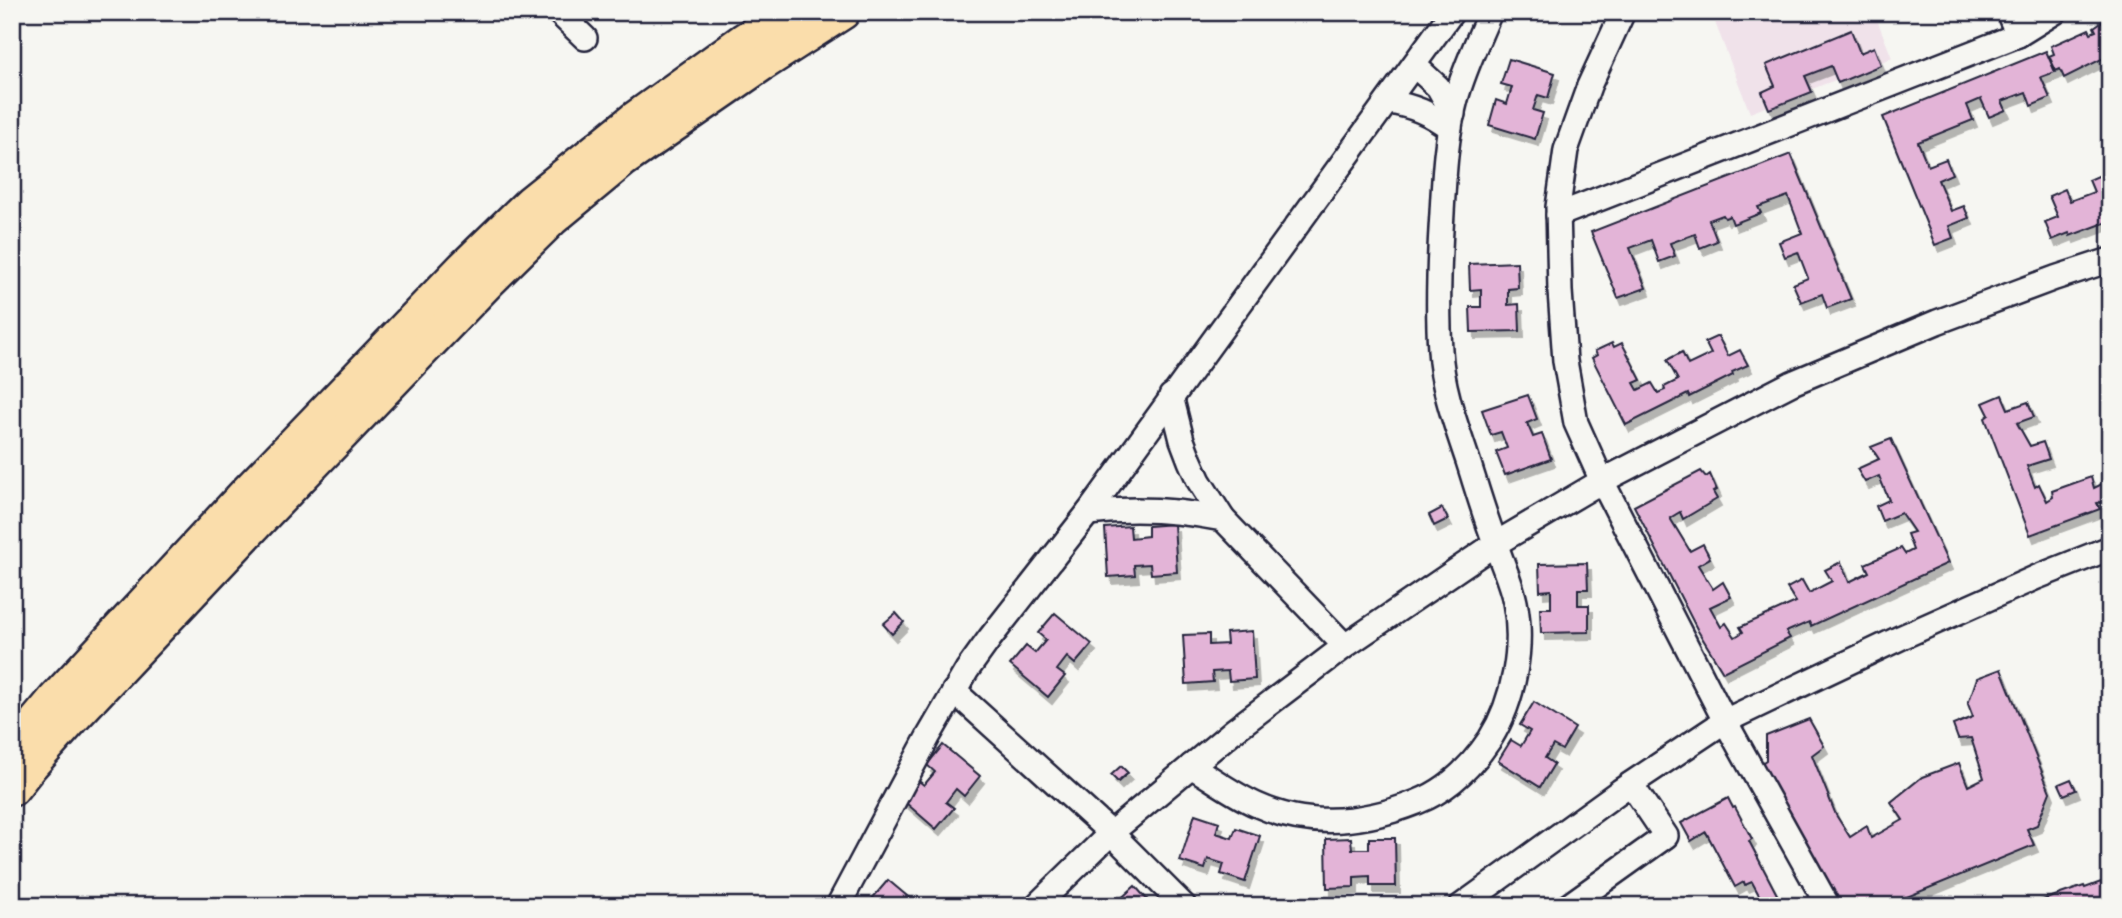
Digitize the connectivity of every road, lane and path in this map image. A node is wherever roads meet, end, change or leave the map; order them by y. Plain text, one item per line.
1 (558, 12) edge
2 (788, 12) edge
3 (843, 12) edge
4 (1452, 12) edge
5 (1490, 12) edge
6 (1623, 12) edge
7 (2008, 12) edge
8 (2055, 12) edge
9 (2018, 34) junction
10 (585, 38) dead end
11 (1414, 65) junction
12 (1389, 102) junction
13 (1451, 121) junction
14 (1558, 215) junction
15 (2110, 260) edge
16 (1171, 396) junction
17 (1602, 481) junction
18 (1088, 513) junction
19 (1223, 519) junction
20 (1495, 544) junction
21 (2110, 548) edge
22 (1345, 646) junction
23 (954, 691) junction
24 (1725, 720) junction
25 (12, 750) edge
26 (1191, 766) junction
27 (1631, 783) junction
28 (12, 789) edge
29 (1111, 833) junction
30 (838, 906) edge
31 (1036, 906) edge
32 (1184, 906) edge
33 (1461, 906) edge
34 (1568, 906) edge
35 (1828, 906) edge

1 - 10 street
2 - 25 highway
3 - 28 highway
4 - 11 street
5 - 13 street
6 - 14 street
7 - 9 street
8 - 9 street
9 - 14 street
11 - 12 street
11 - 13 street
12 - 13 street
12 - 16 street
13 - 20 street
14 - 17 street
15 - 17 street
16 - 18 street
16 - 19 street
17 - 20 street
17 - 24 street
18 - 19 street
18 - 23 street
19 - 22 street
20 - 22 street
20 - 26 street
21 - 24 street
22 - 26 street
23 - 29 street
23 - 30 street
24 - 27 street
24 - 35 street
26 - 29 street
27 - 33 street
27 - 34 street
29 - 31 street
29 - 32 street

